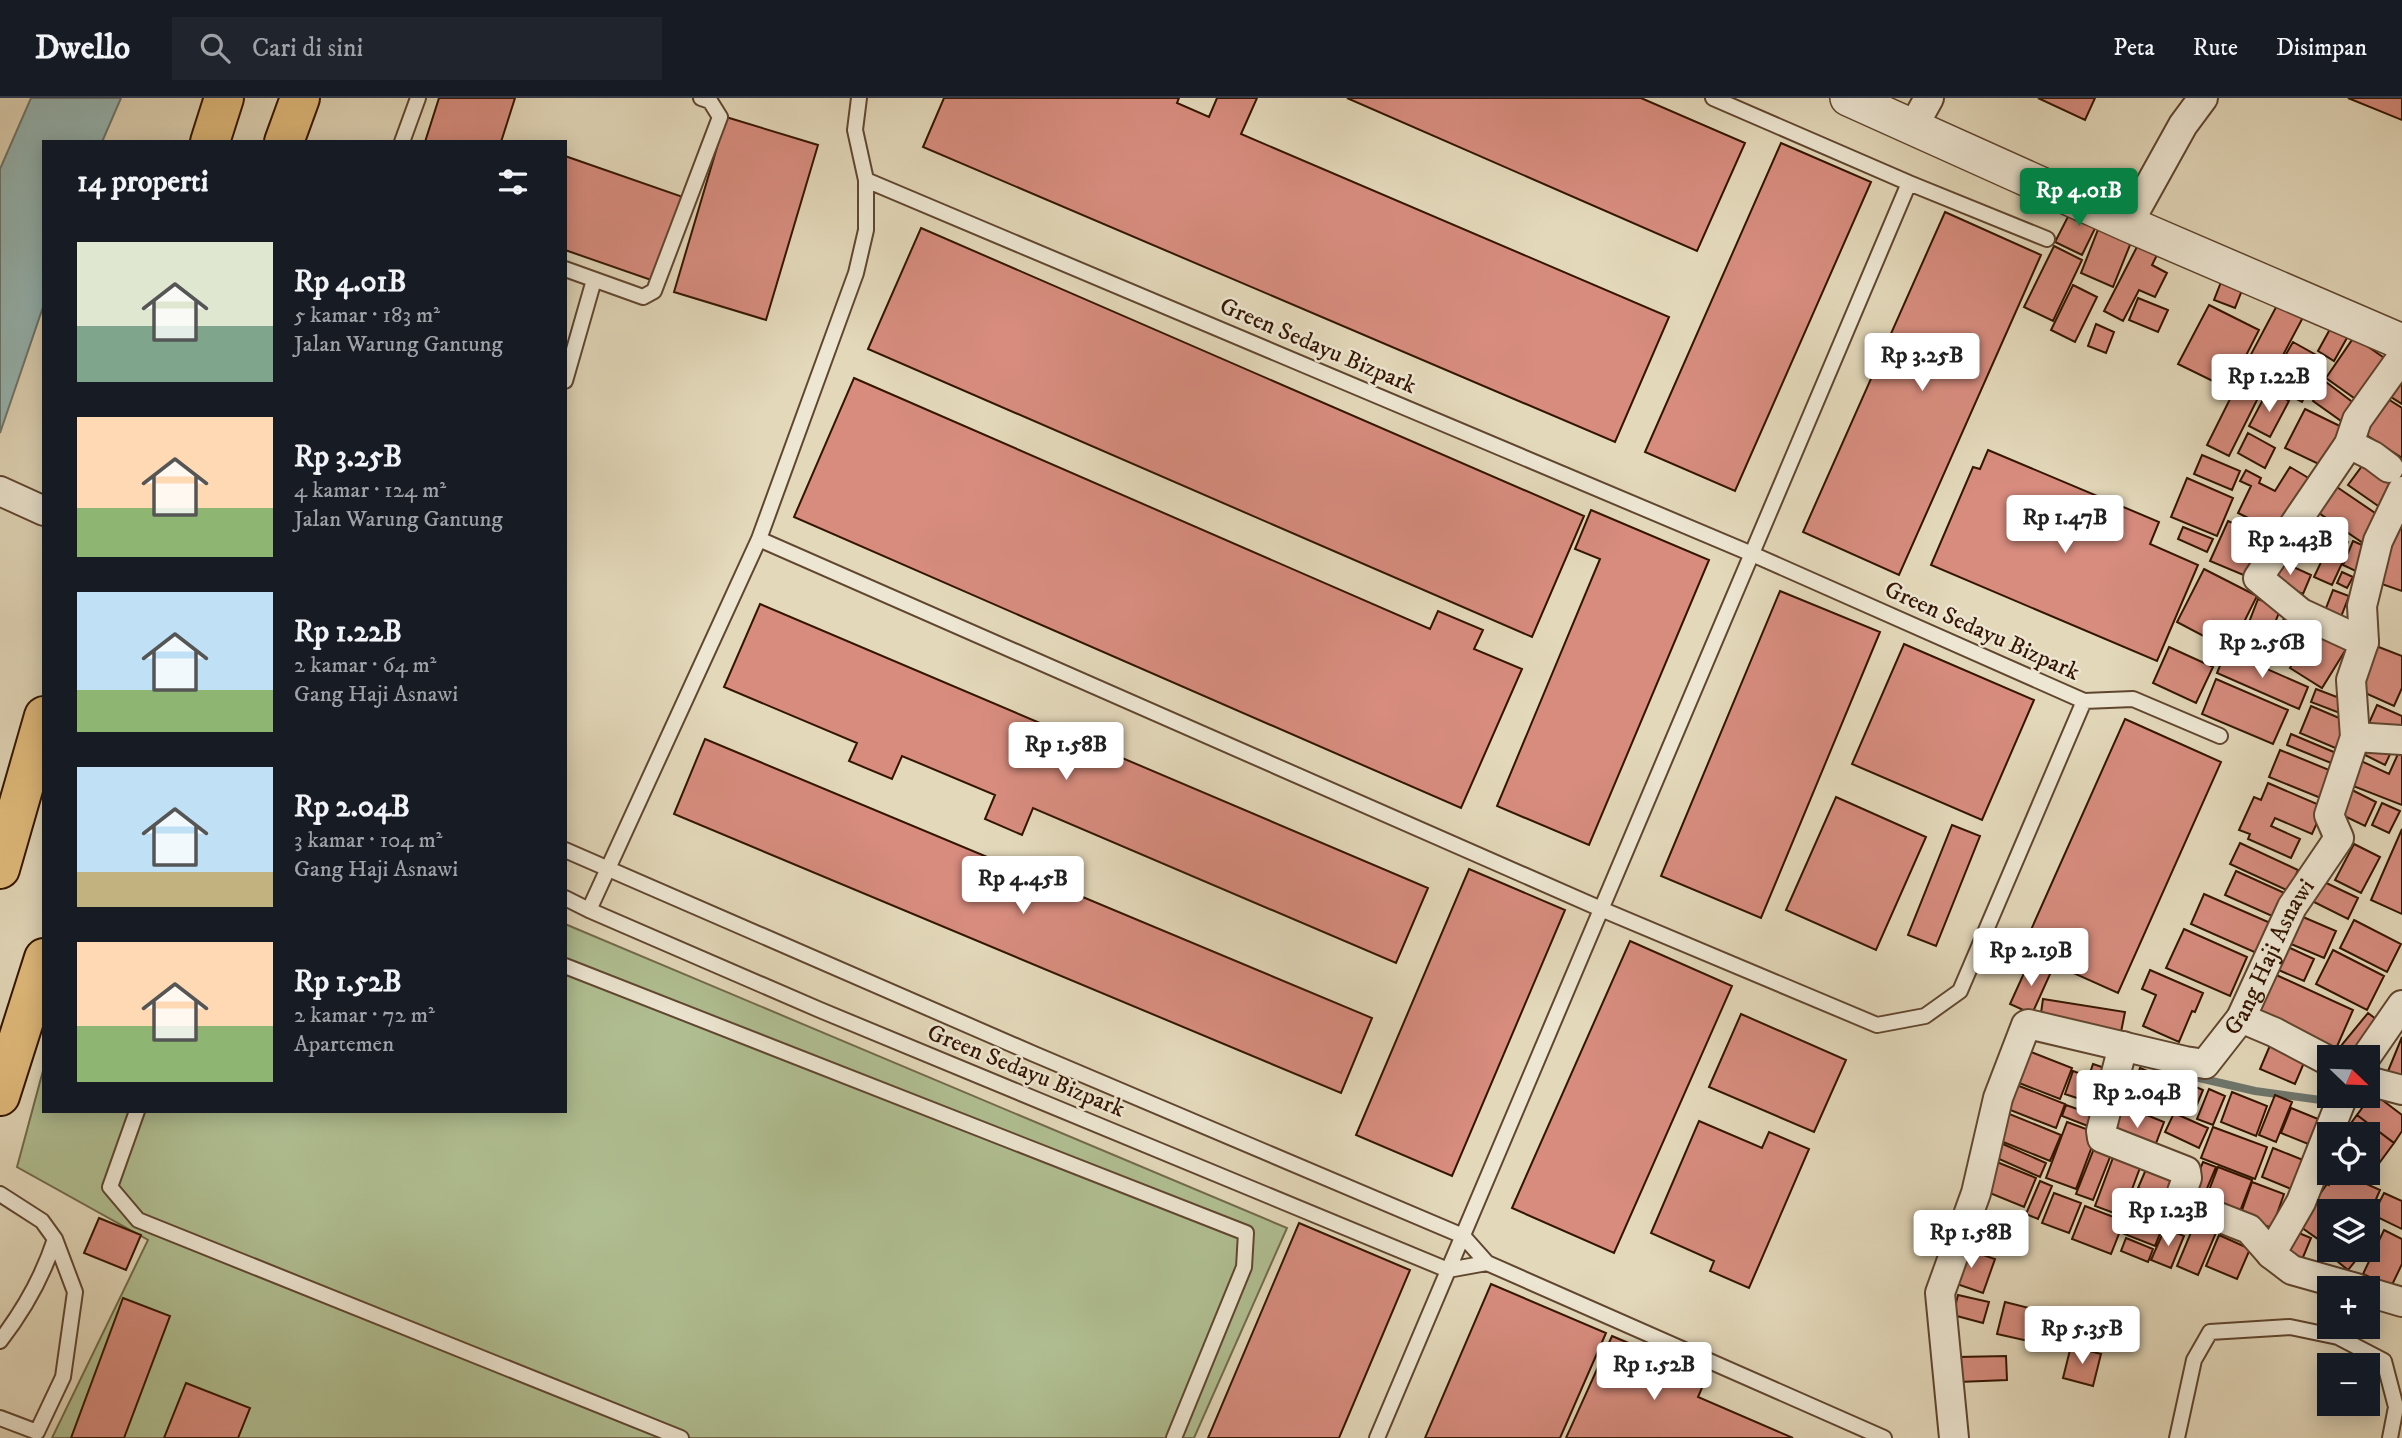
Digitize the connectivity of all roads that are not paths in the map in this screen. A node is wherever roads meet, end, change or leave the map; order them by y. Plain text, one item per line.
1 (224, 98) edge
2 (300, 98) edge
3 (418, 98) edge
4 (701, 98) edge
5 (859, 98) edge
6 (1713, 98) edge
7 (1849, 98) edge
8 (2203, 98) edge
9 (1921, 112) edge
10 (211, 140) edge
11 (285, 140) edge
12 (403, 140) edge
13 (866, 180) junction
14 (1909, 183) junction
15 (2128, 224) junction
16 (2047, 239) dead end
17 (567, 270) edge
18 (594, 280) junction
19 (2402, 341) edge
20 (2402, 357) edge
21 (567, 374) edge
22 (2349, 444) junction
23 (2395, 479) edge
24 (0, 491) edge
25 (42, 510) edge
26 (759, 539) junction
27 (1752, 554) junction
28 (2364, 642) junction
29 (2084, 701) junction
30 (42, 723) edge
31 (2220, 736) dead end
32 (2355, 737) junction
33 (2402, 740) edge
34 (567, 851) edge
35 (0, 869) edge
36 (607, 869) junction
37 (567, 899) edge
38 (1601, 909) junction
39 (589, 910) junction
40 (42, 964) edge
41 (567, 967) edge
42 (2402, 1004) edge
43 (2241, 1018) junction
44 (2380, 1049) edge
45 (2121, 1054) junction
46 (2317, 1055) edge
47 (2380, 1079) edge
48 (2402, 1090) edge
49 (0, 1096) edge
50 (2338, 1108) edge
51 (136, 1113) edge
52 (0, 1194) edge
53 (1463, 1236) junction
54 (55, 1239) junction
55 (2272, 1254) junction
56 (1487, 1263) junction
57 (1448, 1270) junction
58 (2317, 1277) edge
59 (2380, 1295) edge
60 (2402, 1301) edge
61 (0, 1341) edge
62 (0, 1418) edge
63 (681, 1438) edge
64 (1174, 1438) edge
65 (1377, 1438) edge
66 (1884, 1438) edge
67 (1954, 1438) edge
68 (2178, 1438) edge
69 (2390, 1438) edge

1 - 10 highway
2 - 11 highway
3 - 12 lane
4 - 18 lane
5 - 13 lane
6 - 14 lane
7 - 9 street
8 - 15 street
9 - 15 street
13 - 26 lane
13 - 27 lane, Green Sedayu Bizpark
14 - 16 lane
14 - 27 lane
15 - 19 street
17 - 18 lane
18 - 21 lane
20 - 22 street
22 - 23 street, Gang Haji Asnawi
22 - 28 street
23 - 28 street, Gang Haji Asnawi
24 - 25 street
26 - 36 lane
26 - 38 lane, Green Sedayu Bizpark
27 - 29 lane, Green Sedayu Bizpark
27 - 38 lane
28 - 32 street, Gang Haji Asnawi
29 - 31 lane
29 - 38 lane, Green Sedayu Bizpark
30 - 35 highway
32 - 33 street
32 - 43 street, Gang Haji Asnawi
34 - 36 lane, Green Sedayu Bizpark
36 - 39 lane
36 - 53 lane, Green Sedayu Bizpark
37 - 39 lane, Green Sedayu Bizpark
38 - 53 lane
39 - 57 lane, Green Sedayu Bizpark
40 - 49 highway
41 - 64 lane
42 - 44 street
43 - 45 street, Gang Haji Asnawi
43 - 46 street
45 - 55 street
45 - 67 street, Gang Haji Asnawi
47 - 48 street
50 - 55 street
51 - 63 lane
52 - 54 lane
53 - 56 lane, Green Sedayu Bizpark
53 - 57 lane
54 - 61 lane
54 - 62 lane
55 - 58 street
56 - 57 lane
56 - 66 lane, Green Sedayu Bizpark
57 - 65 lane
59 - 60 street
68 - 69 lane

